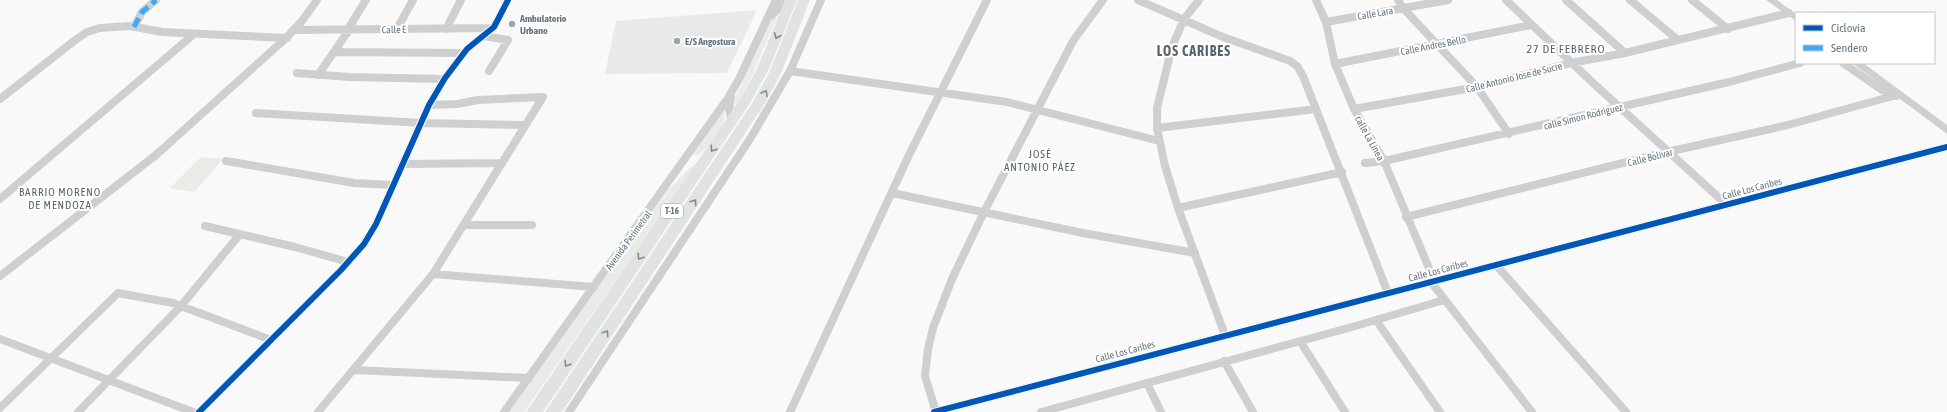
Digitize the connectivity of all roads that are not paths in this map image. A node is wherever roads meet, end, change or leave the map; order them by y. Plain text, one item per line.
1 (156, 0) edge
2 (317, 0) edge
3 (366, 0) edge
4 (413, 0) edge
5 (461, 0) edge
6 (508, 0) edge
7 (776, 0) edge
8 (787, 0) edge
9 (791, 0) edge
10 (804, 0) edge
11 (821, 0) edge
12 (986, 0) edge
13 (1102, 0) edge
14 (1138, 0) edge
15 (1199, 0) edge
16 (1316, 0) edge
17 (1398, 0) edge
18 (1448, 0) edge
19 (1506, 0) edge
20 (1566, 0) edge
21 (1630, 0) edge
22 (1692, 0) edge
23 (1771, 0) edge
24 (1403, 8) junction
25 (1792, 16) edge
26 (1184, 19) junction
27 (766, 22) junction
28 (1326, 22) junction
29 (1531, 26) junction
30 (134, 27) junction
31 (493, 28) junction
32 (397, 29) junction
33 (446, 29) junction
34 (1728, 29) junction
35 (294, 30) junction
36 (348, 30) junction
37 (194, 34) junction
38 (484, 36) junction
39 (286, 38) junction
40 (1678, 40) junction
41 (1436, 44) junction
42 (334, 52) junction
43 (463, 53) junction
44 (1625, 53) junction
45 (1571, 63) junction
46 (1335, 64) junction
47 (1796, 64) edge
48 (1844, 64) edge
49 (1858, 64) edge
50 (489, 71) dead end
51 (790, 71) junction
52 (297, 73) dead end
53 (318, 75) junction
54 (444, 79) junction
55 (1477, 87) junction
56 (733, 90) junction
57 (940, 94) junction
58 (1897, 96) junction
59 (0, 99) edge
60 (430, 105) junction
61 (1619, 107) junction
62 (1037, 109) junction
63 (1316, 109) junction
64 (1354, 109) junction
65 (256, 112) dead end
66 (732, 122) junction
67 (421, 123) junction
68 (524, 125) junction
69 (1157, 128) junction
70 (1947, 130) edge
71 (1509, 134) junction
72 (1159, 141) junction
73 (1947, 147) edge
74 (1668, 152) junction
75 (226, 161) dead end
76 (1384, 161) junction
77 (502, 163) junction
78 (1365, 163) dead end
79 (402, 164) junction
80 (1342, 172) junction
81 (392, 185) junction
82 (892, 193) junction
83 (0, 199) edge
84 (1727, 205) junction
85 (1178, 208) junction
86 (984, 212) junction
87 (1406, 217) junction
88 (464, 225) junction
89 (532, 225) dead end
90 (205, 226) dead end
91 (240, 234) junction
92 (1195, 253) junction
93 (348, 262) junction
94 (1496, 265) junction
95 (433, 274) junction
96 (0, 276) edge
97 (1431, 278) junction
98 (594, 287) junction
99 (1388, 293) junction
100 (1444, 300) junction
101 (181, 306) junction
102 (1376, 320) junction
103 (1225, 335) junction
104 (0, 339) edge
105 (271, 340) junction
106 (1300, 341) junction
107 (52, 357) junction
108 (1224, 361) junction
109 (354, 370) junction
110 (529, 378) junction
111 (109, 380) junction
112 (1147, 383) junction
113 (0, 408) edge
114 (1068, 409) edge
115 (78, 412) edge
116 (193, 412) edge
117 (199, 412) edge
118 (318, 412) edge
119 (504, 412) edge
120 (534, 412) edge
121 (553, 412) edge
122 (569, 412) edge
123 (790, 412) edge
124 (935, 412) edge
125 (1041, 412) edge
126 (1161, 412) edge
127 (1253, 412) edge
128 (1346, 412) edge
129 (1440, 412) edge
130 (1532, 412) edge
131 (1626, 412) edge

1 - 30 street
2 - 35 street
3 - 36 street
4 - 32 street
5 - 33 street
6 - 31 street
7 - 27 street, Avenida Perimetral
8 - 27 street
9 -> 66 highway, Avenida Perimetral / T-16
121 -> 10 highway, T-16
11 - 51 street
12 - 57 street
13 - 62 street
14 - 26 street
15 - 26 street
16 - 28 street, calle La Linea
17 - 24 street
18 - 24 street, Calle Lara
19 - 29 street
20 - 44 street
21 - 40 street
22 - 34 street
23 - 25 street
24 - 28 street, Calle Lara
24 - 41 street
25 - 34 street, Calle Antonio Jose de Sucre
26 - 63 street
26 - 69 street
27 - 56 street, Avenida Perimetral
28 - 46 street, calle La Linea
29 - 41 street, Calle Andres Bello
29 - 45 street
30 - 37 street
30 - 59 street
31 - 33 street, Calle E
31 - 38 street
32 - 33 street, Calle E
32 - 36 street, Calle E
34 - 40 street, Calle Antonio Jose de Sucre
35 - 36 street, Calle E
35 - 39 street
36 - 42 street
37 - 39 street
37 - 83 street
38 - 43 street
38 - 50 street
39 - 96 street
40 - 44 street, Calle Antonio Jose de Sucre
41 - 46 street, Calle Andres Bello
41 - 55 street
42 - 43 street
42 - 53 street
43 - 54 street
44 - 45 street, Calle Antonio Jose de Sucre
45 - 55 street, Calle Antonio Jose de Sucre
45 - 61 street
46 - 64 street, calle La Linea
47 - 61 street, calle Simon Rodriguez
48 - 58 street
49 - 58 street
51 - 57 street
51 - 122 street
52 - 53 street
53 - 54 street
54 - 60 street
55 - 64 street, Calle Antonio Jose de Sucre
55 - 71 street
56 - 66 street
56 - 98 street, Avenida Perimetral
57 - 62 street
57 - 82 street
58 - 70 street
58 - 74 street, Calle Bolivar
60 - 67 street
60 - 68 street
61 - 71 street, calle Simon Rodriguez
61 - 74 street
62 - 72 street
62 - 86 street
63 - 69 street
63 - 80 street
64 - 76 street, calle La Linea
65 - 67 street
66 -> 120 highway, Avenida Perimetral / T-16
67 - 68 street
67 - 79 street
68 - 77 street
69 - 72 street
71 - 76 street, calle Simon Rodriguez
72 - 85 street
73 - 84 street, Calle Los Caribes
74 - 84 street
74 - 87 street, Calle Bolivar
75 - 81 street
76 - 78 street, calle Simon Rodriguez
76 - 87 street, calle La Linea
77 - 79 street
77 - 88 street
79 - 81 street
80 - 85 street
80 - 99 street
81 - 93 street
82 - 86 street
82 - 123 street
84 - 94 street, Calle Los Caribes
85 - 92 street
86 - 92 street
86 - 124 street
87 - 97 street, calle La Linea
88 - 89 street
88 - 95 street
90 - 91 street
91 - 93 street
91 - 101 street
92 - 103 street
93 - 105 street
94 - 97 street, Calle Los Caribes
94 - 131 street
95 - 98 street
95 - 109 street
97 - 99 street, Calle Los Caribes
97 - 100 street, calle La Linea
98 - 110 street, Avenida Perimetral
99 - 103 street, Calle Los Caribes
100 - 102 street
100 - 130 street, calle La Linea
101 - 105 street
101 - 107 street
101 - 111 street
102 - 106 street
102 - 129 street
103 - 124 street, Calle Los Caribes
104 - 107 street
105 - 117 street
106 - 108 street
106 - 128 street
107 - 111 street
107 - 113 street
108 - 112 street
108 - 127 street
109 - 110 street
109 - 118 street
110 - 119 street, Avenida Perimetral
111 - 115 street
111 - 116 street
112 - 114 street
112 - 126 street
114 - 125 street

